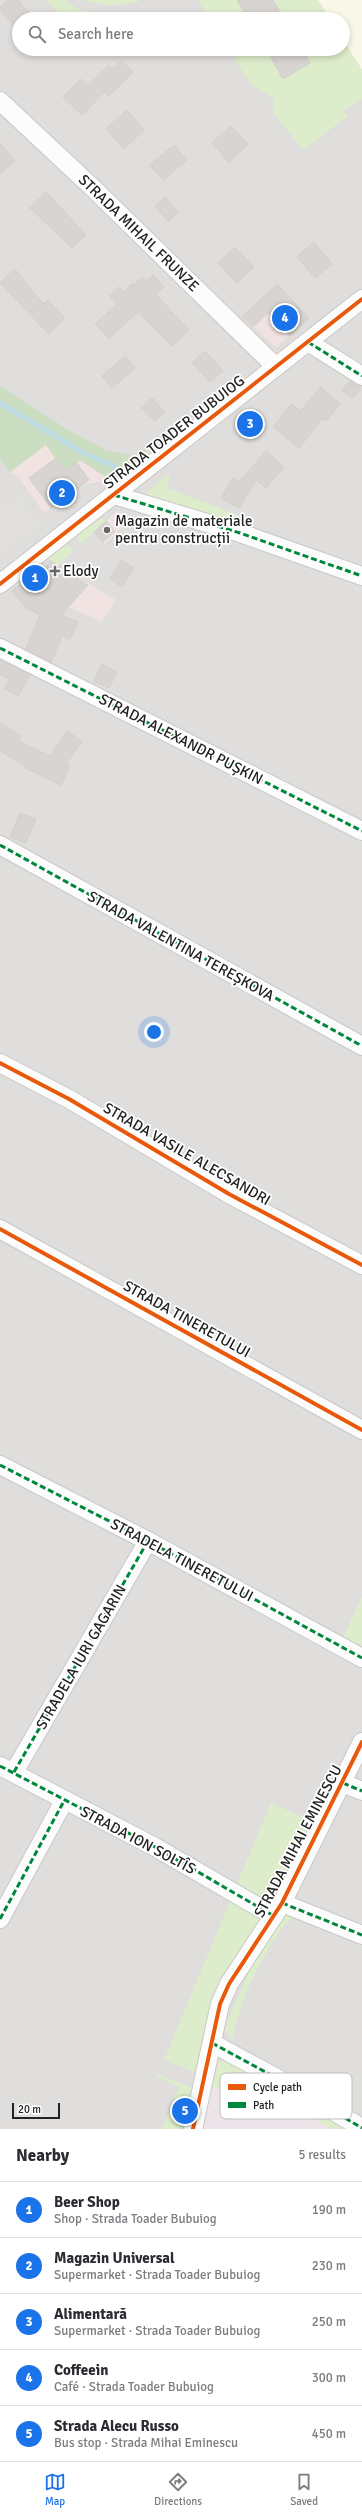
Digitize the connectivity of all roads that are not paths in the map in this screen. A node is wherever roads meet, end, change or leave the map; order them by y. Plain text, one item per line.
1 (0, 101) edge
2 (362, 299) edge
3 (308, 342) junction
4 (276, 367) junction
5 (362, 376) edge
6 (114, 495) junction
7 (362, 576) edge
8 (0, 584) edge
9 (0, 648) edge
10 (362, 831) edge
11 (0, 845) edge
12 (362, 1046) edge
13 (0, 1062) edge
14 (0, 1229) edge
15 (362, 1265) edge
16 (362, 1430) edge
17 (0, 1465) edge
18 (148, 1541) junction
19 (362, 1658) edge
20 (362, 1742) edge
21 (7, 1769) edge
22 (343, 1783) junction
23 (362, 1791) edge
24 (64, 1801) junction
25 (278, 1910) junction
26 (0, 1919) edge
27 (362, 1935) edge
28 (212, 2044) junction
29 (267, 2073) edge
30 (347, 2119) edge
31 (362, 2128) edge
32 (193, 2129) edge

1 - 4 street, STRADA MIHAIL FRUNZE
2 - 3 street, STRADA TOADER BUBUIOG
3 - 4 street, STRADA TOADER BUBUIOG
3 - 5 street
4 - 6 street, STRADA TOADER BUBUIOG
6 - 7 street
6 - 8 street, STRADA TOADER BUBUIOG
9 - 10 street, STRADA ALEXANDR PUȘKIN
11 - 12 street, STRADA VALENTINA TEREȘKOVA
13 - 15 street, STRADA VASILE ALECSANDRI
14 - 16 street, STRADA TINERETULUI
17 - 18 street, STRADELA TINERETULUI
18 - 19 street, STRADELA TINERETULUI
18 - 21 street, STRADELA IURI GAGARIN
20 - 22 street, STRADA MIHAI EMINESCU
21 - 24 street, STRADA ION SOLTÎS
22 - 23 street
22 - 25 street, STRADA MIHAI EMINESCU
24 - 25 street, STRADA ION SOLTÎS
24 - 26 street
25 - 27 street, STRADA ION SOLTÎS
25 - 28 street, STRADA MIHAI EMINESCU
28 - 29 street
28 - 32 street, STRADA MIHAI EMINESCU
30 - 31 street

